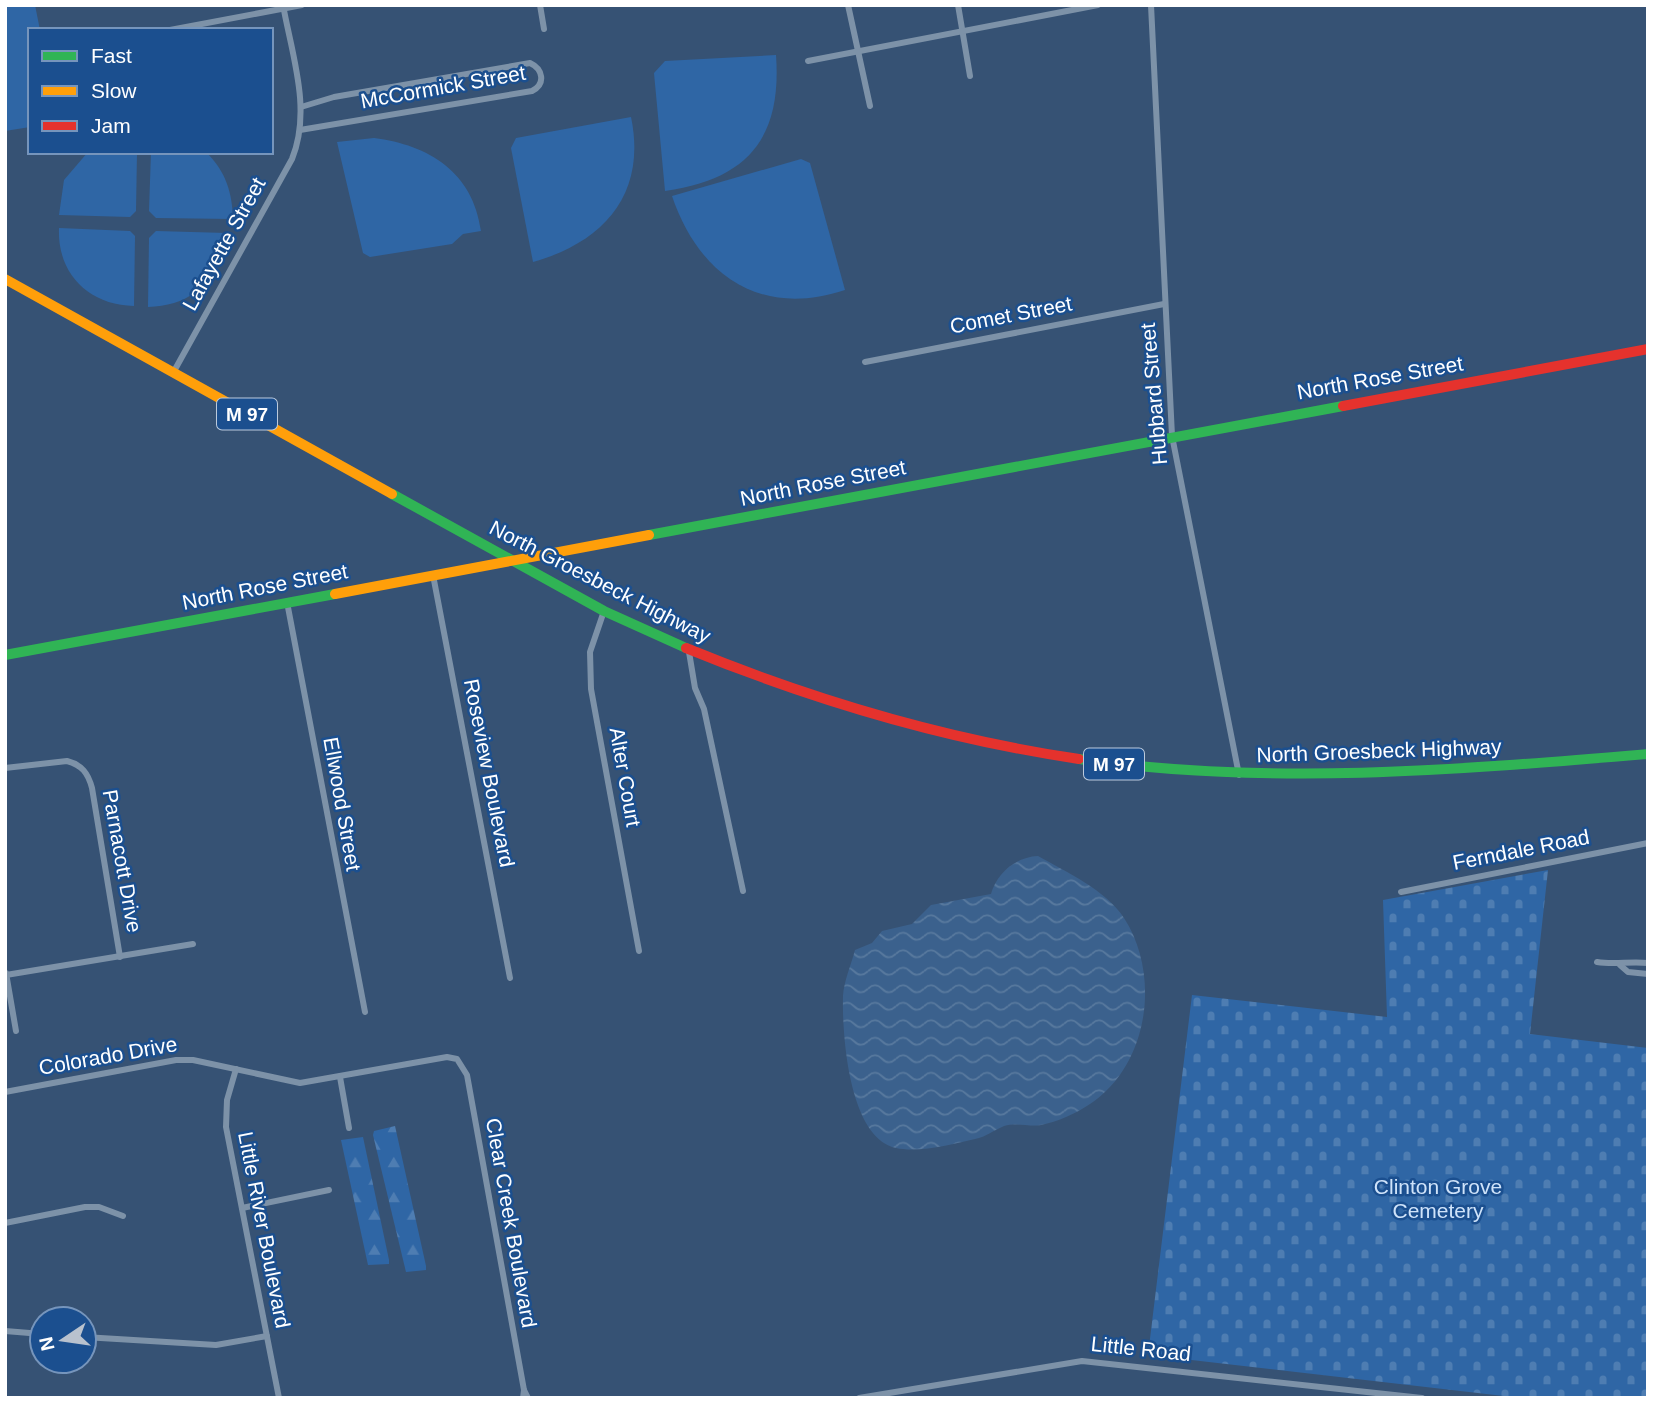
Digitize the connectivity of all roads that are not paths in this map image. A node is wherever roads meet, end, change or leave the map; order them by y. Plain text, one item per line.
1 (302, 5) edge
2 (540, 5) edge
3 (848, 5) edge
4 (958, 5) edge
5 (1098, 5) edge
6 (1151, 5) edge
7 (283, 7) edge
8 (180, 28) edge
9 (544, 29) dead end
10 (964, 33) junction
11 (859, 53) junction
12 (808, 61) dead end
13 (970, 76) dead end
14 (870, 106) dead end
15 (300, 107) junction
16 (300, 130) junction
17 (5, 279) edge
18 (1164, 304) junction
19 (1648, 349) edge
20 (865, 362) dead end
21 (173, 373) junction
22 (1172, 436) junction
23 (512, 561) junction
24 (433, 575) junction
25 (287, 601) junction
26 (604, 611) junction
27 (689, 652) junction
28 (5, 655) edge
29 (1648, 754) edge
30 (5, 768) edge
31 (1239, 775) junction
32 (1648, 843) edge
33 (743, 891) dead end
34 (1401, 892) dead end
35 (193, 944) dead end
36 (639, 951) dead end
37 (120, 957) junction
38 (1597, 962) dead end
39 (1648, 963) edge
40 (1620, 965) junction
41 (6, 973) edge
42 (1648, 974) edge
43 (510, 978) dead end
44 (365, 1012) dead end
45 (16, 1031) dead end
46 (462, 1063) joint
47 (236, 1069) junction
48 (340, 1077) junction
49 (5, 1092) edge
50 (349, 1128) dead end
51 (329, 1189) dead end
52 (242, 1208) junction
53 (123, 1216) dead end
54 (5, 1223) edge
55 (5, 1331) edge
56 (28, 1333) edge
57 (267, 1336) junction
58 (98, 1338) edge
59 (525, 1395) edge
60 (279, 1398) edge
61 (859, 1398) edge
62 (1422, 1398) edge

1 - 7 street
2 - 9 street
3 - 11 street
4 - 10 street
5 - 10 street
6 - 18 street, Hubbard Street
7 - 8 street
7 - 15 street, Lafayette Street
10 - 11 street
10 - 13 street
11 - 12 street
11 - 14 street
15 - 16 street, Lafayette Street
15 - 16 street, McCormick Street
16 - 21 street, Lafayette Street
17 - 21 main road, North Groesbeck Highway / M 97
18 - 20 street, Comet Street
18 - 22 street, Hubbard Street
19 - 22 main road, North Rose Street
21 - 23 main road, North Groesbeck Highway / M 97
22 - 23 main road, North Rose Street
22 - 31 street, Hubbard Street
23 - 24 main road, North Rose Street
23 - 26 main road, North Groesbeck Highway / M 97
24 - 25 main road, North Rose Street
24 - 43 street, Roseview Boulevard
25 - 28 main road, North Rose Street
25 - 44 street, Ellwood Street
26 - 27 main road, North Groesbeck Highway / M 97
26 - 36 street, Alter Court
27 - 31 main road, North Groesbeck Highway / M 97
27 - 33 street
29 - 31 main road, North Groesbeck Highway / M 97
30 - 37 street, Parnacott Drive
32 - 34 street, Ferndale Road
35 - 37 street
37 - 41 street
38 - 40 street
39 - 40 street
40 - 42 street
41 - 45 street
46 - 48 street, Colorado Drive
46 - 59 street, Clear Creek Boulevard
47 - 48 street, Colorado Drive
47 - 49 street, Colorado Drive
47 - 52 street, Little River Boulevard
48 - 50 street
51 - 52 street
52 - 57 street, Little River Boulevard
53 - 54 street
55 - 56 street
57 - 58 street
57 - 60 street, Little River Boulevard
61 - 62 street, Little Road

